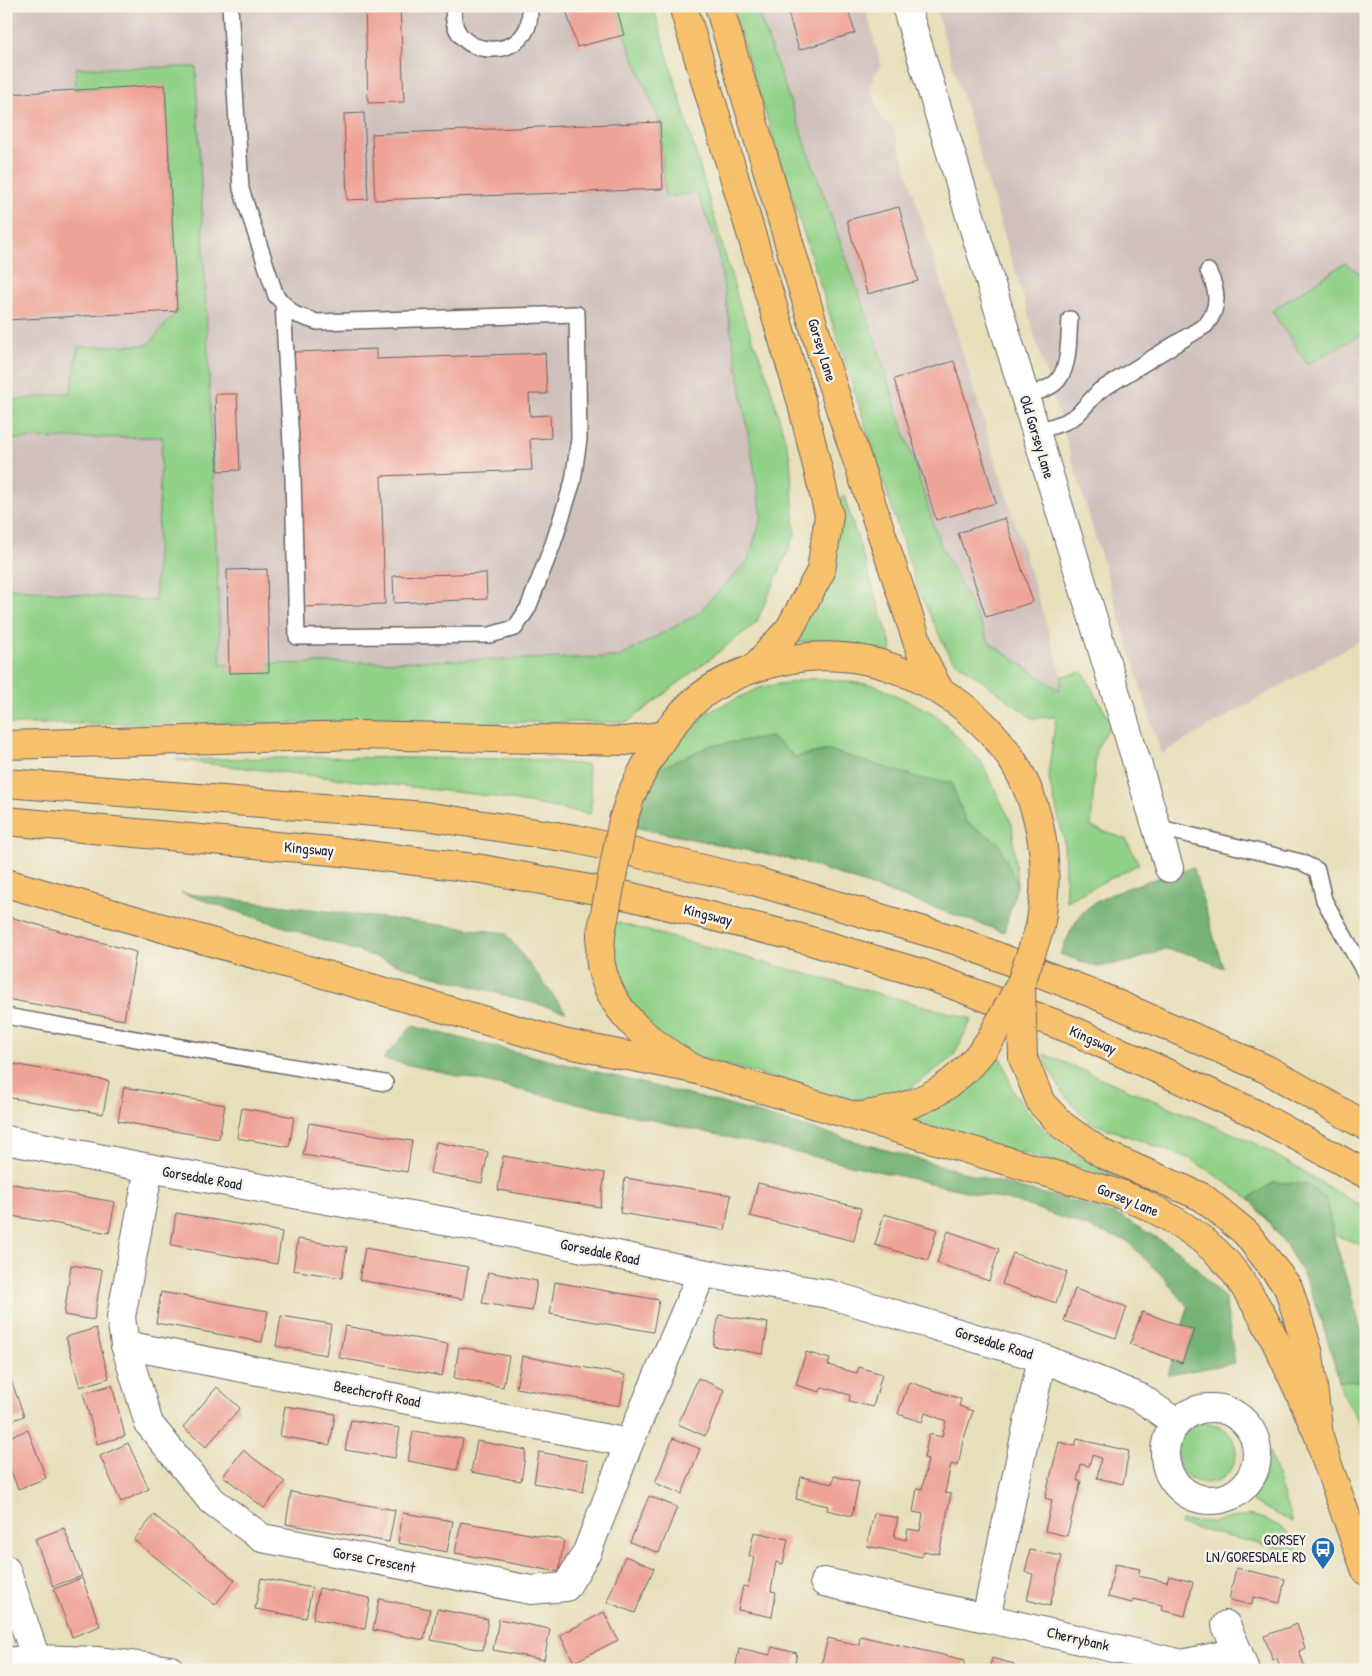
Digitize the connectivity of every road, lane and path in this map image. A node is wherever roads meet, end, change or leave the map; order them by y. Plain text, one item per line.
1 (230, 6) edge
2 (454, 6) edge
3 (529, 6) edge
4 (683, 6) edge
5 (718, 6) edge
6 (906, 6) edge
7 (1208, 271) dead end
8 (283, 304) junction
9 (1070, 319) dead end
10 (1025, 397) junction
11 (1036, 432) junction
12 (755, 667) junction
13 (939, 690) junction
14 (664, 734) junction
15 (6, 745) edge
16 (6, 783) edge
17 (6, 821) edge
18 (1156, 828) junction
19 (1168, 868) dead end
20 (6, 883) edge
21 (1366, 975) edge
22 (1021, 983) junction
23 (6, 1016) edge
24 (694, 1069) junction
25 (385, 1083) dead end
26 (856, 1117) junction
27 (1366, 1126) edge
28 (6, 1140) edge
29 (149, 1168) junction
30 (1366, 1174) edge
31 (702, 1274) junction
32 (125, 1344) junction
33 (1042, 1358) junction
34 (1176, 1423) dead end
35 (1319, 1436) junction
36 (629, 1443) junction
37 (6, 1570) edge
38 (1366, 1571) edge
39 (824, 1582) dead end
40 (986, 1618) junction
41 (1226, 1625) dead end
42 (36, 1659) junction
43 (1242, 1661) edge
44 (6, 1662) edge
45 (170, 1670) edge

1 - 8 lane
2 - 3 lane
4 - 12 main road
5 - 13 main road, Gorsey Lane
6 - 10 street, Old Gorsey Lane
7 - 11 lane
8 - 8 lane
9 - 10 lane
10 - 11 street, Old Gorsey Lane
11 - 18 street, Old Gorsey Lane
12 - 13 main road
12 - 14 main road
13 - 22 main road, bridge
14 - 15 main road
14 - 24 main road, bridge
16 - 27 main road
17 - 30 main road, Kingsway
18 - 19 street, Old Gorsey Lane
18 - 21 lane
20 - 24 main road
22 - 26 main road, bridge
22 - 35 main road, Gorsey Lane, bridge
23 - 25 lane
24 - 26 main road, Gorsey Lane
26 - 35 main road, Gorsey Lane
28 - 29 street, Gorsedale Road
29 - 31 street, Gorsedale Road
29 - 32 street, Gorse Crescent
31 - 33 street, Gorsedale Road
31 - 36 street, Gorse Crescent
32 - 36 street, Beechcroft Road
32 - 36 street, Gorse Crescent
33 - 34 street, Gorsedale Road
33 - 40 street
35 - 38 main road, Gorsey Lane
37 - 42 street
39 - 40 street, Cherrybank
40 - 43 street, Cherrybank
41 - 43 street
42 - 44 street
42 - 45 street

